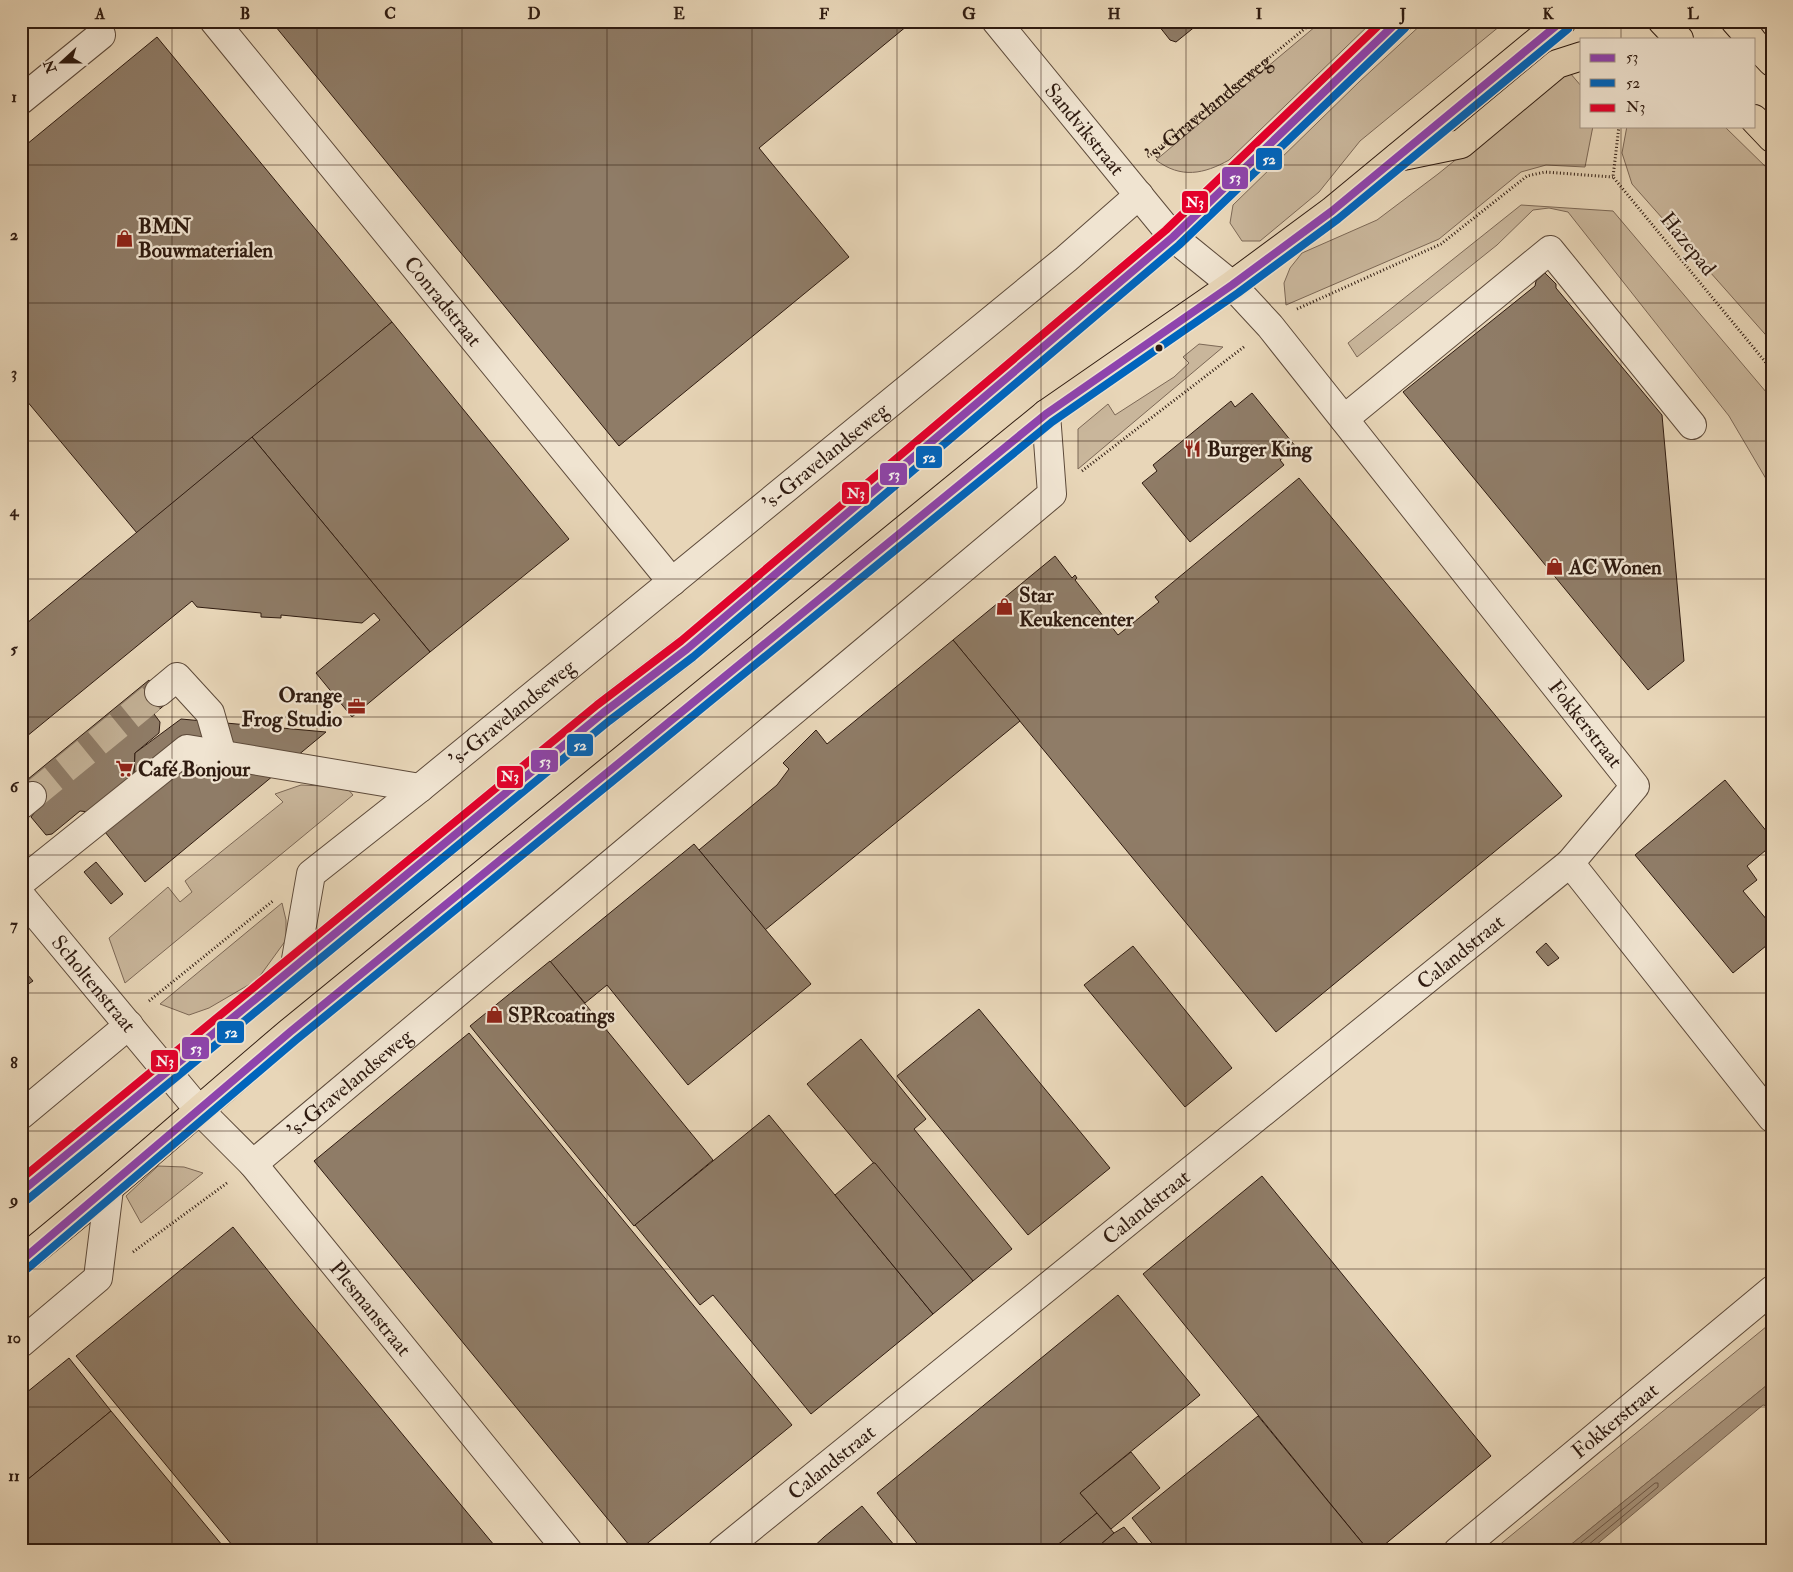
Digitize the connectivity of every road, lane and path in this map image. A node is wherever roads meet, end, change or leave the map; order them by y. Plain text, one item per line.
1 (214, 21) edge
2 (996, 21) edge
3 (1314, 21) edge
4 (1398, 21) edge
5 (1562, 21) edge
6 (1662, 21) edge
7 (1735, 21) edge
8 (101, 35) dead end
9 (1678, 38) edge
10 (1750, 38) edge
11 (1756, 45) edge
12 (1580, 57) edge
13 (1772, 62) edge
14 (21, 100) edge
15 (1756, 121) edge
16 (1619, 128) edge
17 (1772, 138) edge
18 (1398, 157) junction
19 (1613, 177) junction
20 (1139, 195) junction
21 (1173, 237) junction
22 (1232, 285) junction
23 (1270, 326) junction
24 (1772, 370) edge
25 (1046, 414) junction
26 (1344, 419) junction
27 (1692, 425) dead end
28 (1052, 494) junction
29 (672, 582) junction
30 (159, 692) tunnel mouth
31 (222, 755) junction
32 (420, 788) junction
33 (1570, 863) junction
34 (312, 874) junction
35 (21, 882) edge
36 (21, 896) edge
37 (295, 965) junction
38 (129, 1025) junction
39 (167, 1071) junction
40 (198, 1109) junction
41 (21, 1115) edge
42 (1772, 1118) edge
43 (253, 1164) junction
44 (109, 1189) junction
45 (21, 1192) edge
46 (21, 1261) edge
47 (98, 1278) junction
48 (1772, 1290) edge
49 (21, 1343) edge
50 (568, 1551) edge
51 (722, 1551) edge
52 (1458, 1551) edge

1 - 29 street, Conradstraat
2 - 20 street, Sandvikstraat
3 - 20 path, 's-Gravelandseweg
4 - 21 main road
5 - 18 main road
6 - 9 main road
7 - 10 main road
8 - 14 street
11 - 13 main road
12 - 18 main road
15 - 17 main road
16 - 19 path
18 - 22 main road
19 - 23 path
19 - 24 path, Hazepad
20 - 21 street, Sandvikstraat
20 - 29 street, 's-Gravelandseweg
21 - 22 street
21 - 37 main road
22 - 23 street
22 - 25 main road
23 - 26 street, Fokkerstraat
23 - 28 path
25 - 28 street
25 - 40 main road
26 - 27 street
26 - 33 street, Fokkerstraat
28 - 43 street, 's-Gravelandseweg
29 - 32 street, 's-Gravelandseweg
30 - 31 street
31 - 32 street
31 - 35 street
32 - 34 street, 's-Gravelandseweg
33 - 42 street
33 - 51 street, Calandstraat
34 - 37 street
34 - 38 path
36 - 38 street, Scholtenstraat
37 - 39 main road
38 - 39 street, Scholtenstraat
38 - 41 street
39 - 40 street, Plesmanstraat
39 - 45 main road
40 - 43 street, Plesmanstraat
40 - 44 main road
43 - 47 path
43 - 50 street, Plesmanstraat
44 - 46 main road
44 - 47 street
47 - 49 street
48 - 52 street, Fokkerstraat

